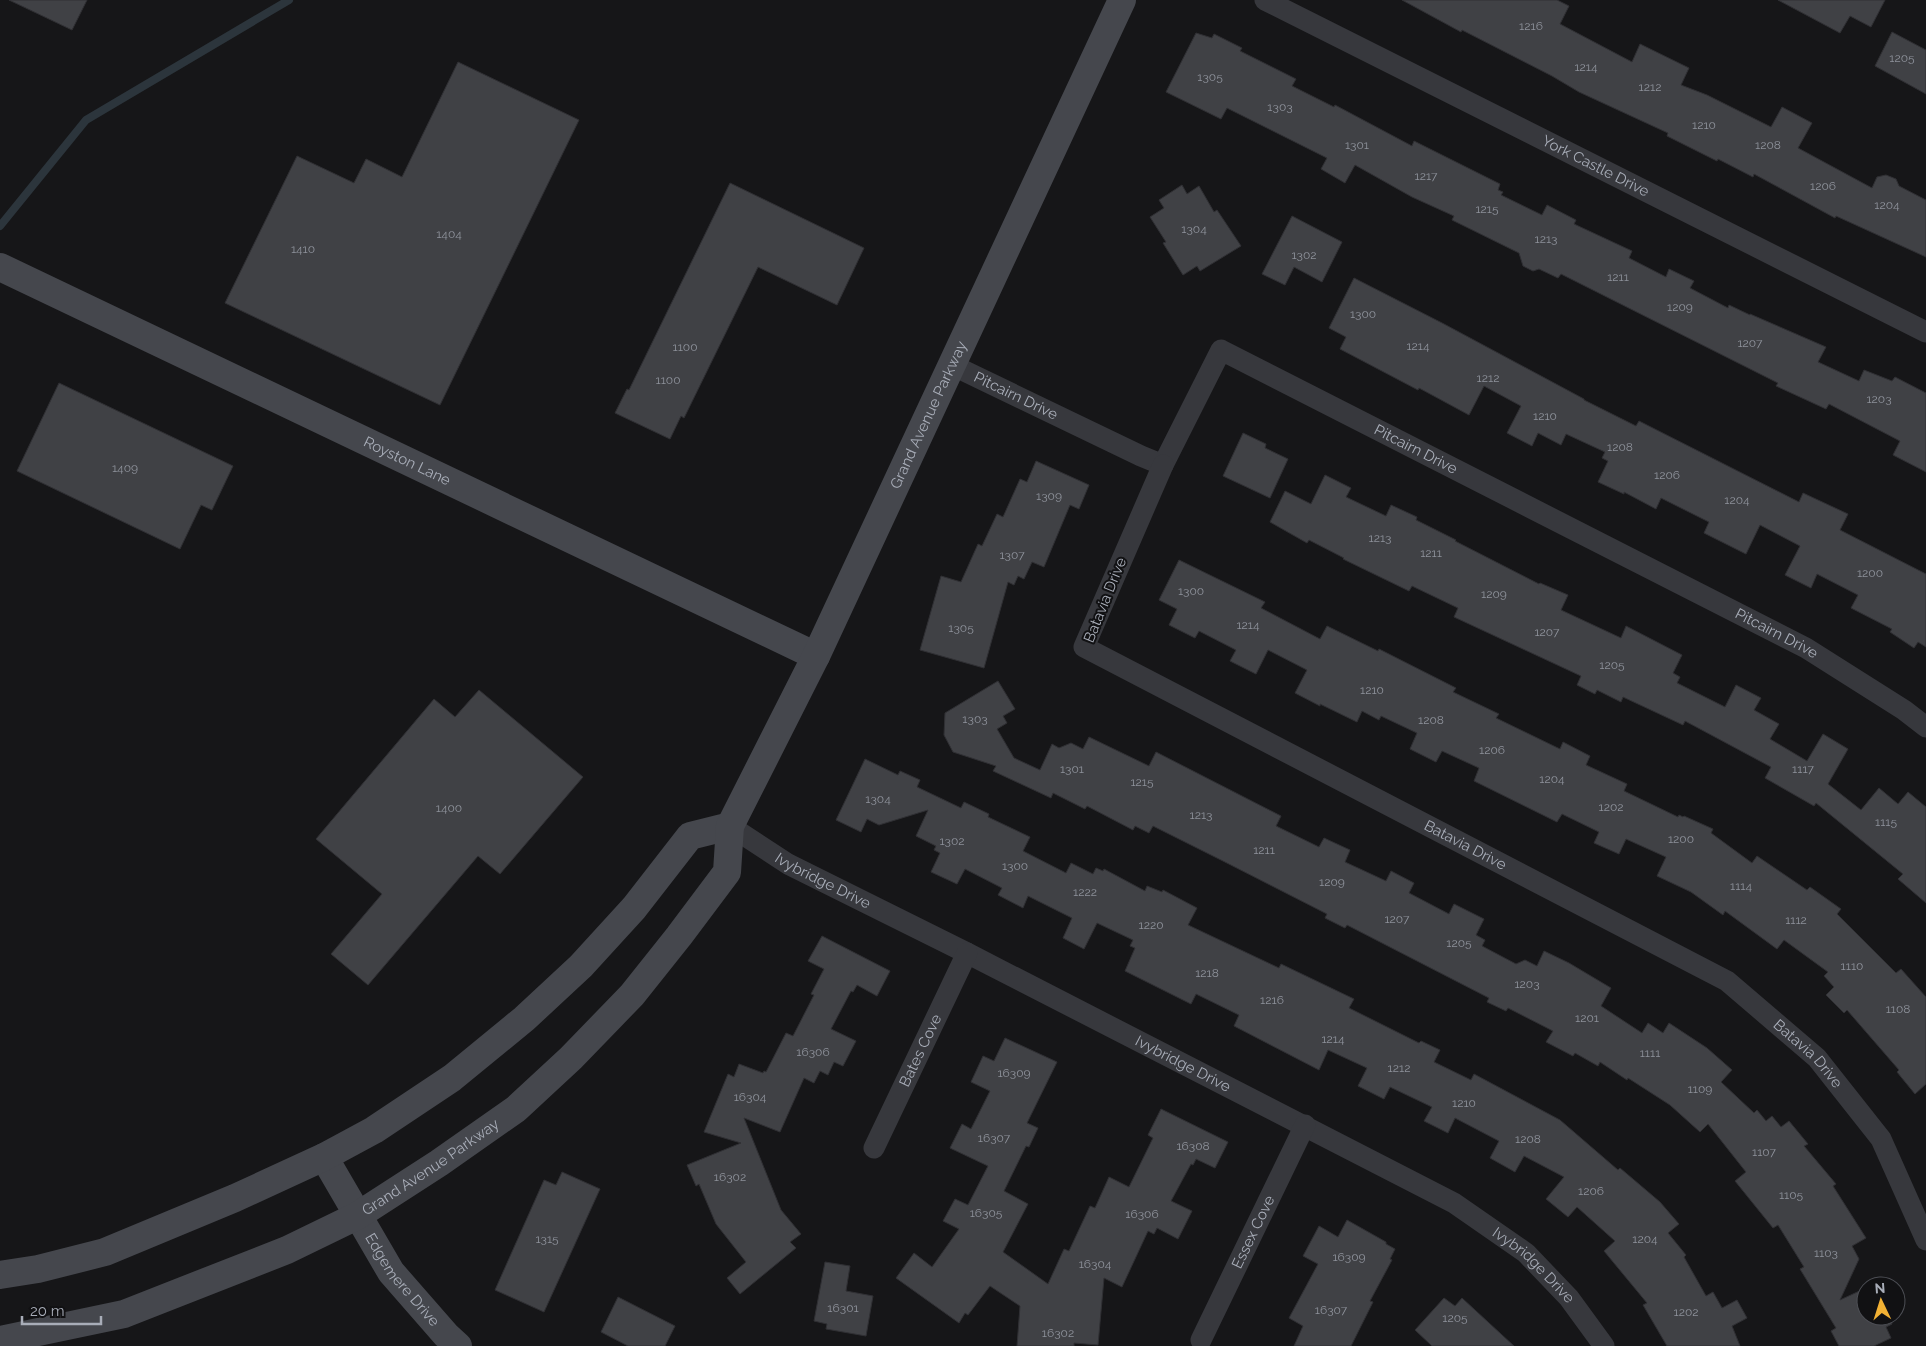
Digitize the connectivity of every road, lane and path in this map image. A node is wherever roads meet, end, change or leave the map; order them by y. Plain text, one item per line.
1 (1122, 0) edge
2 (1264, 0) edge
3 (0, 267) edge
4 (1926, 332) edge
5 (952, 365) junction
6 (1163, 465) junction
7 (816, 656) junction
8 (1926, 727) edge
9 (730, 826) junction
10 (967, 953) junction
11 (1305, 1125) junction
12 (874, 1148) dead end
13 (324, 1157) junction
14 (357, 1216) junction
15 (1926, 1240) edge
16 (0, 1275) edge
17 (0, 1340) edge
18 (1201, 1340) dead end
19 (458, 1346) edge
20 (1604, 1346) edge

1 - 5 main road, Grand Avenue Parkway
2 - 4 street, York Castle Drive
3 - 7 main road, Royston Lane
5 - 6 street, Pitcairn Drive
5 - 7 main road, Grand Avenue Parkway
6 - 8 street, Pitcairn Drive
6 - 15 street, Batavia Drive
7 - 9 main road, Grand Avenue Parkway
9 - 10 street, Ivybridge Drive
9 - 13 main road
9 - 14 main road, Grand Avenue Parkway
10 - 11 street, Ivybridge Drive
10 - 12 street, Bates Cove
11 - 18 street, Essex Cove
11 - 20 street, Ivybridge Drive
13 - 14 main road, Edgemere Drive
13 - 16 main road
14 - 17 main road, Grand Avenue Parkway
14 - 19 main road, Edgemere Drive

